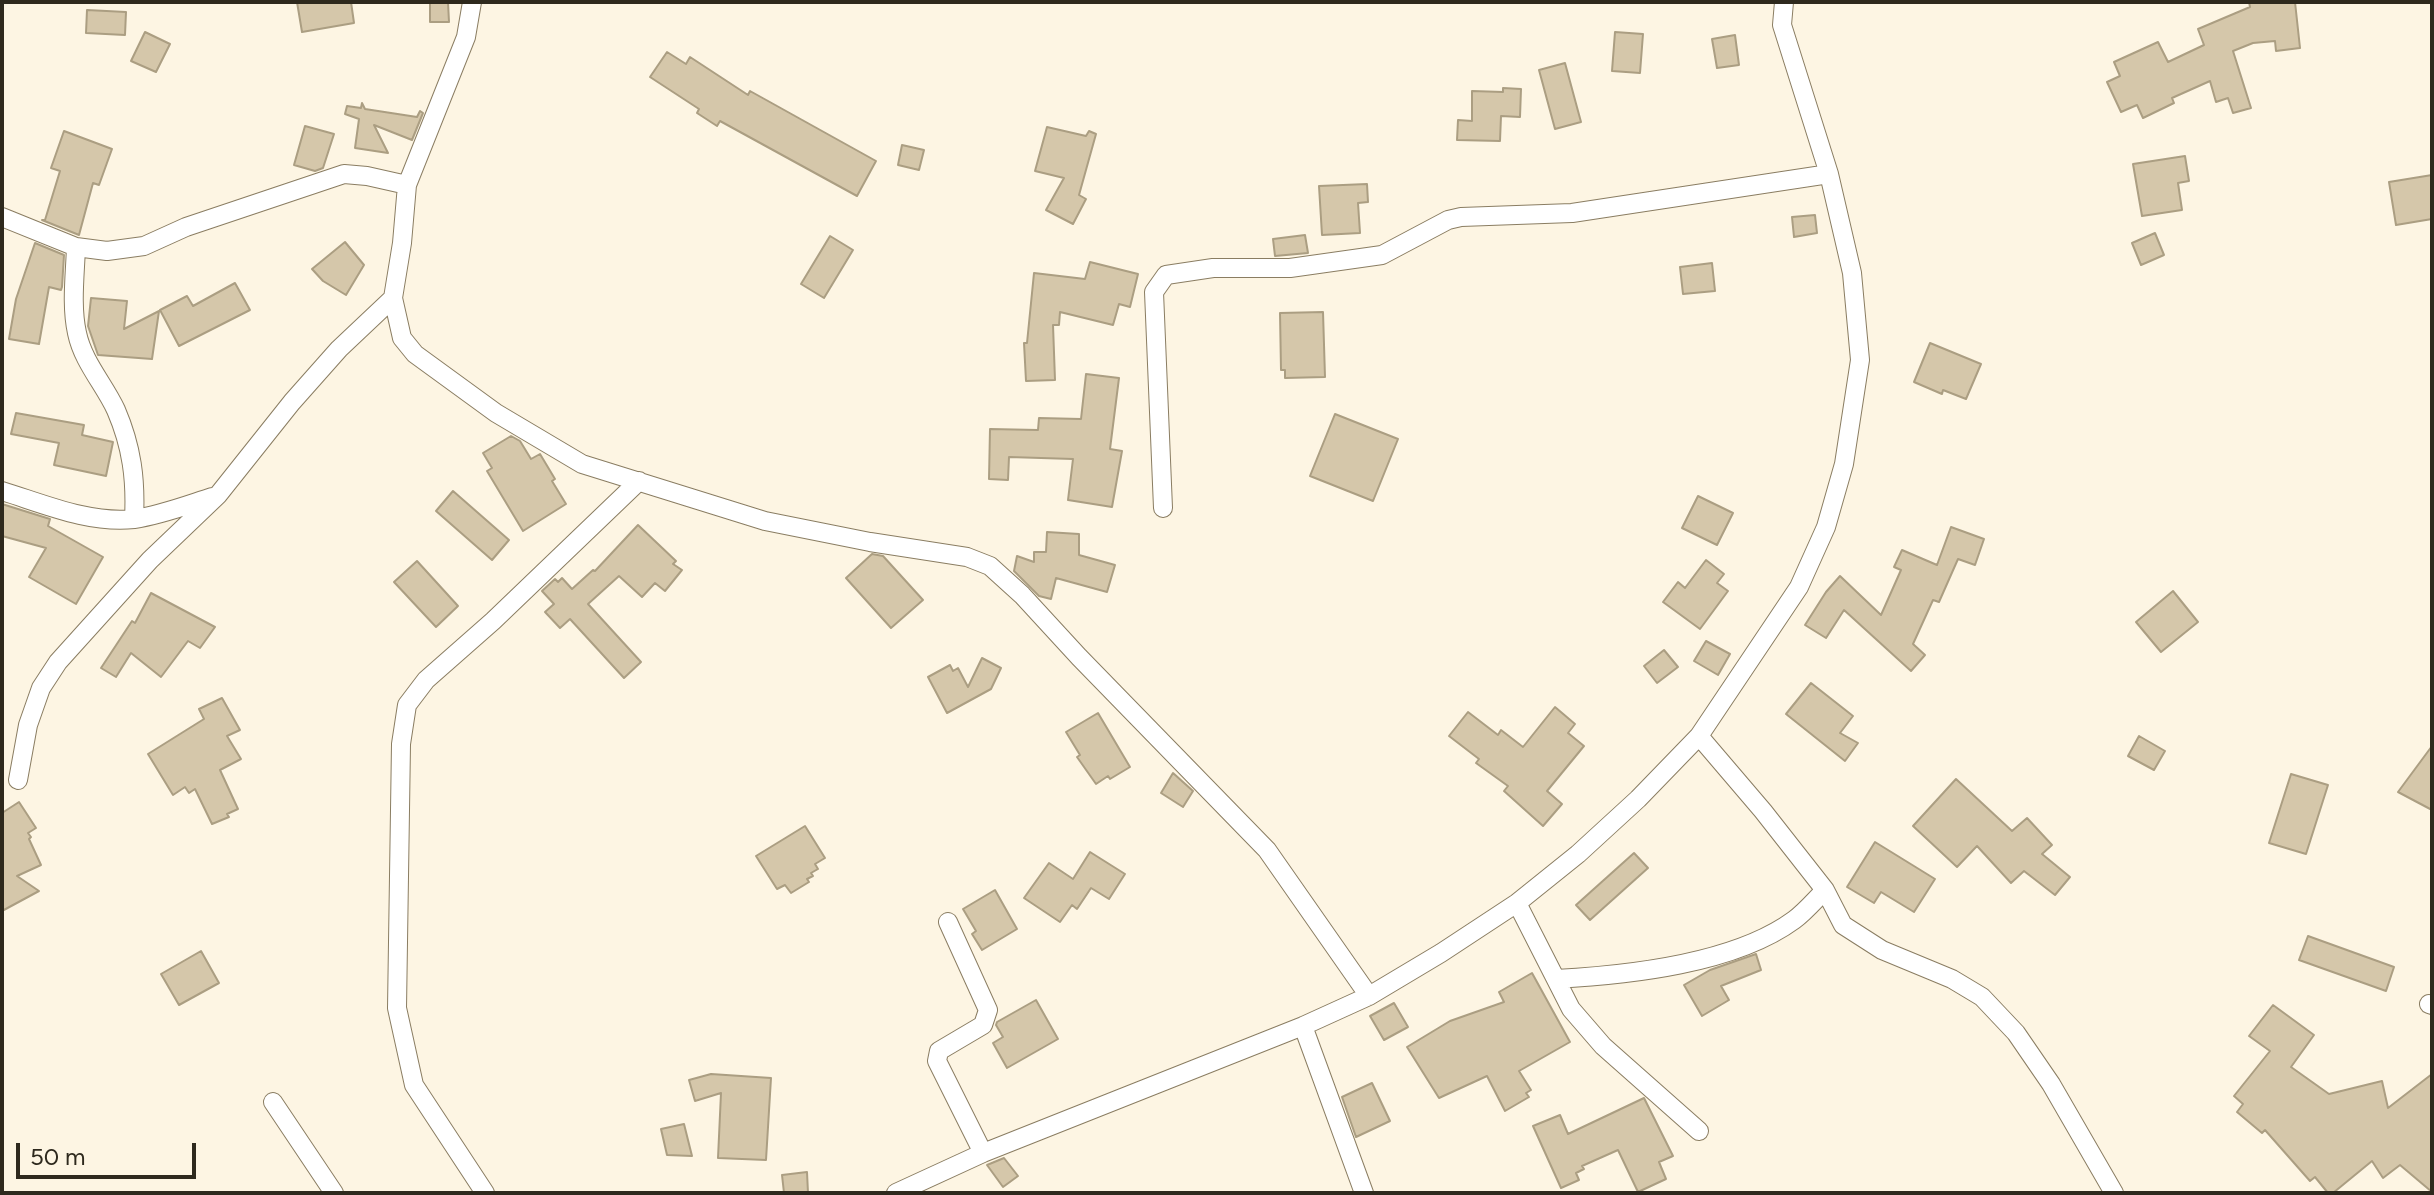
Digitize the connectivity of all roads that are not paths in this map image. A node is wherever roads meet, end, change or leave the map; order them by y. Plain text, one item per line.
1 (472, 2) edge
2 (1784, 2) edge
3 (1829, 174) junction
4 (407, 185) junction
5 (2, 217) edge
6 (76, 247) junction
7 (393, 298) junction
8 (639, 481) junction
9 (2, 491) edge
10 (218, 495) junction
11 (1163, 508) dead end
12 (134, 519) junction
13 (1699, 736) junction
14 (18, 780) dead end
15 (1825, 890) junction
16 (1517, 903) junction
17 (948, 922) dead end
18 (1556, 979) junction
19 (1369, 996) junction
20 (1303, 1026) junction
21 (273, 1102) dead end
22 (1699, 1131) dead end
23 (983, 1153) junction
24 (334, 1193) edge
25 (485, 1193) edge
26 (896, 1193) edge
27 (1364, 1193) edge
28 (2114, 1193) edge

1 - 4 street
2 - 3 street
3 - 11 street
3 - 13 street
4 - 6 street
4 - 7 street
5 - 6 street
6 - 12 street
7 - 8 street
7 - 10 street
8 - 19 street
8 - 25 street
9 - 12 street
10 - 12 street
10 - 14 street
13 - 15 street
13 - 16 street
15 - 18 street
15 - 28 street
16 - 18 street
16 - 19 street
17 - 23 street
18 - 22 street
19 - 20 street
20 - 23 street
20 - 27 street
21 - 24 street
23 - 26 street

